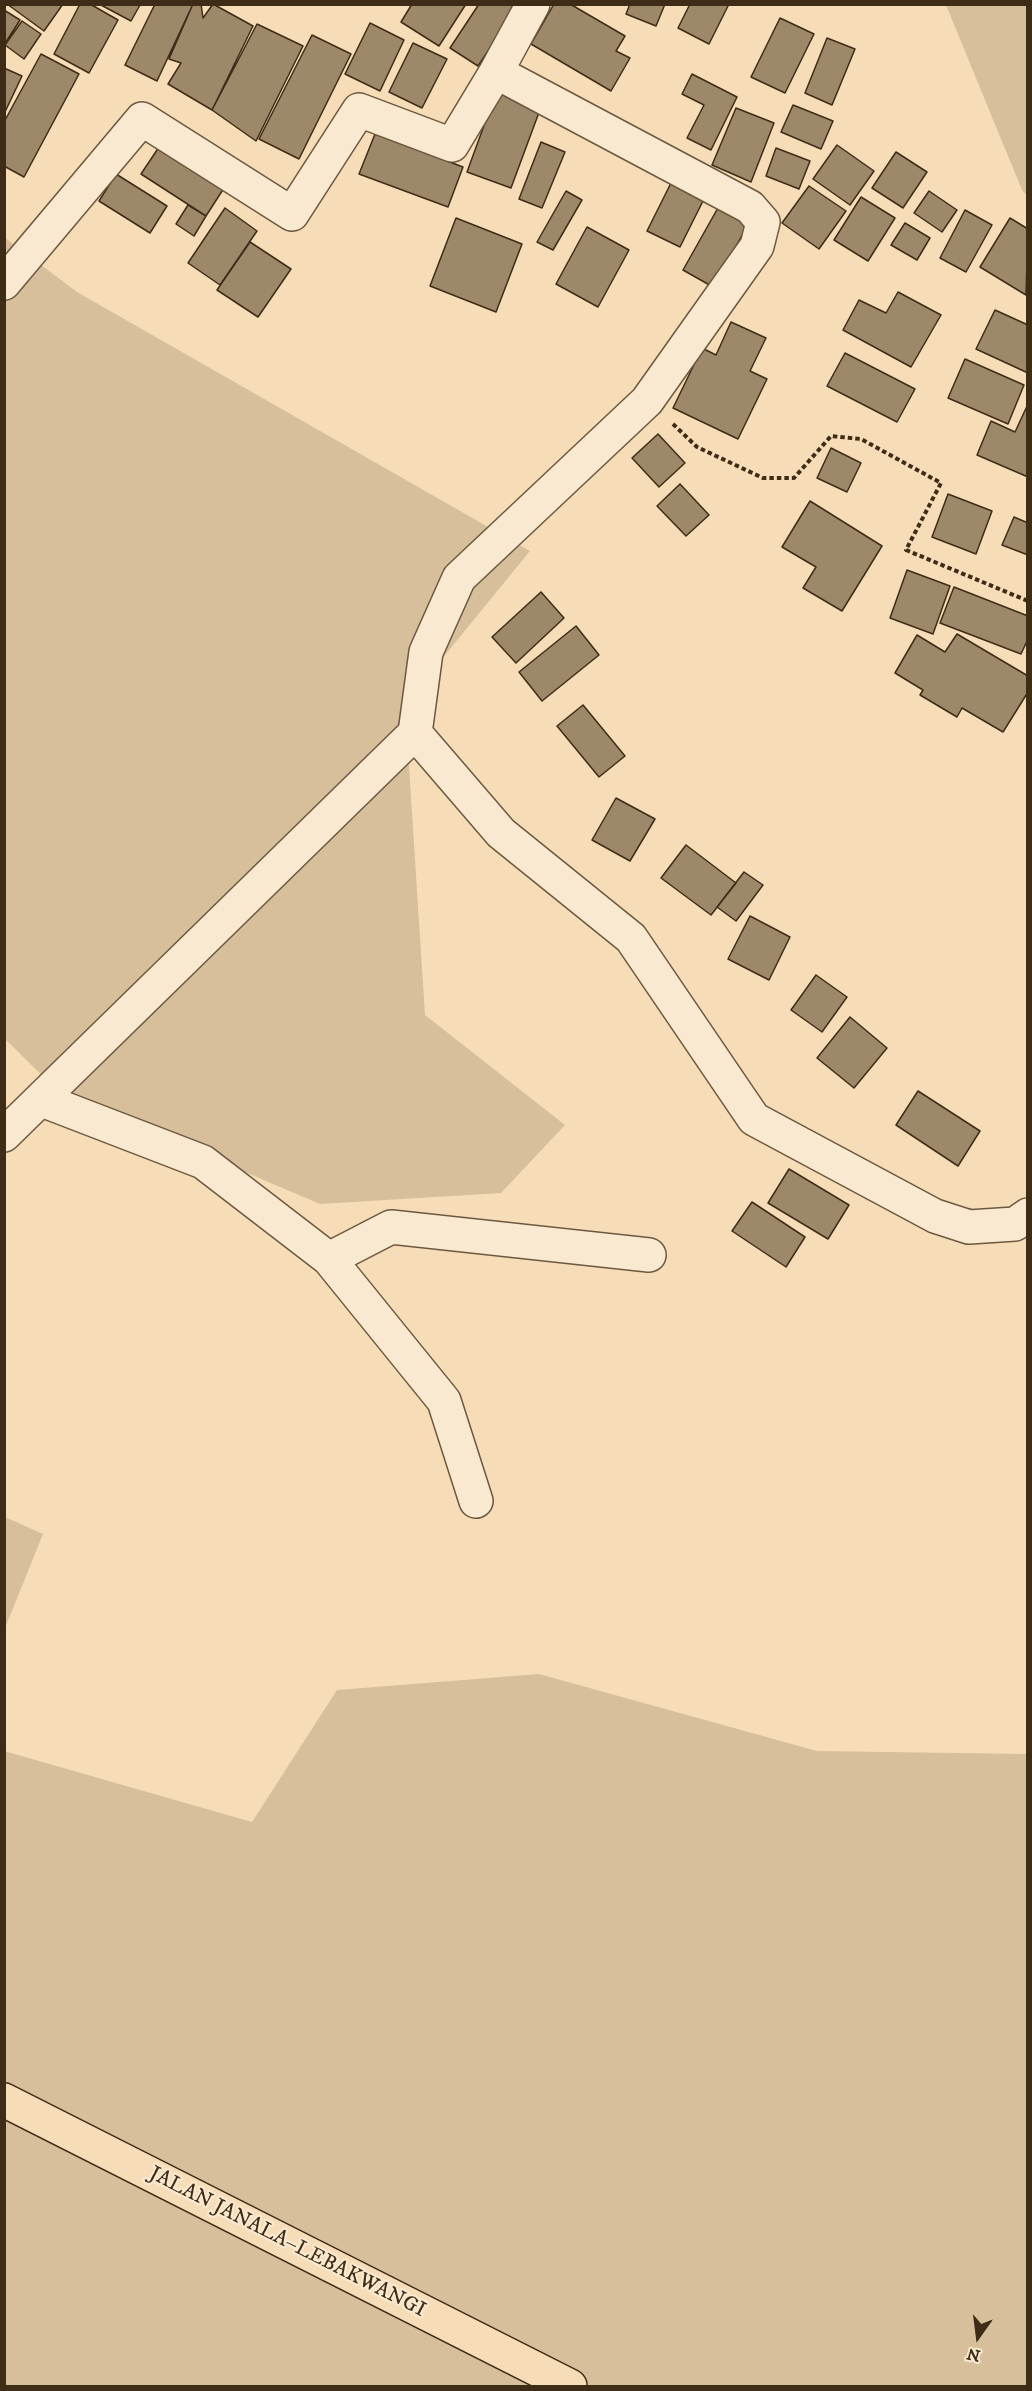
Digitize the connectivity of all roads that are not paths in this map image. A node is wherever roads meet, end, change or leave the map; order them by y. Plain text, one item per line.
1 (533, 4) edge
2 (496, 72) junction
3 (4, 283) edge
4 (415, 733) junction
5 (42, 1100) junction
6 (4, 1135) edge
7 (1028, 1215) edge
8 (649, 1255) dead end
9 (329, 1259) junction
10 (476, 1501) dead end
11 (4, 2100) edge
12 (570, 2386) edge

1 - 2 street
2 - 3 street
2 - 4 street
4 - 5 street
4 - 7 street
5 - 6 street
5 - 9 street
8 - 9 street
9 - 10 street
11 - 12 main road, JALAN JANALA–LEBAKWANGI

